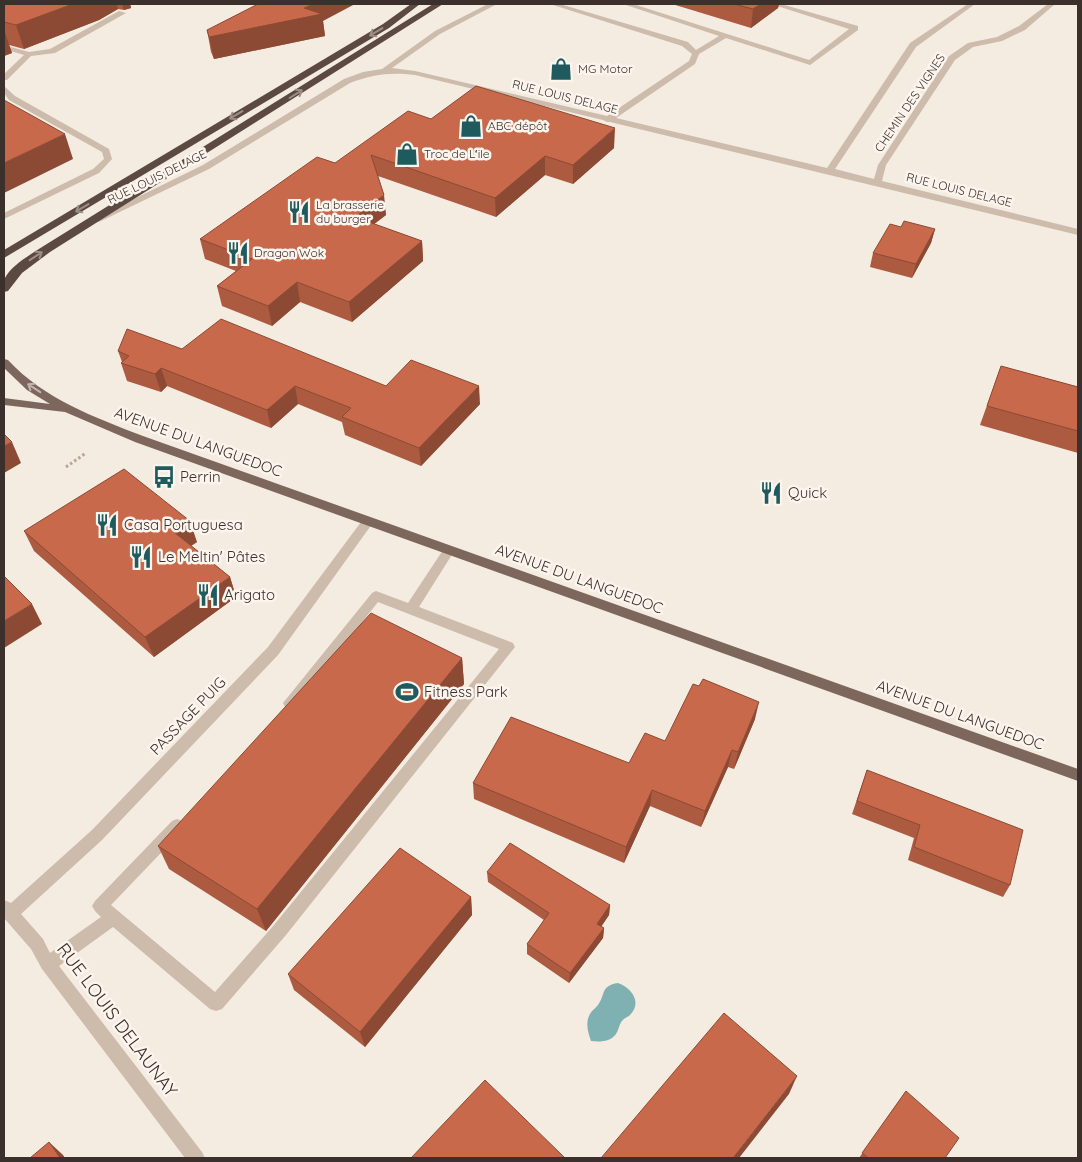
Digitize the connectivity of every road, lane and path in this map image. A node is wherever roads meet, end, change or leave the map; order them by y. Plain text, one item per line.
1 (416, 4) edge
2 (439, 4) edge
3 (493, 4) edge
4 (553, 4) edge
5 (774, 4) edge
6 (972, 4) edge
7 (1052, 4) edge
8 (629, 9) edge
9 (122, 13) dead end
10 (613, 21) junction
11 (726, 36) junction
12 (4, 47) edge
13 (696, 53) junction
14 (29, 54) junction
15 (386, 69) junction
16 (4, 78) edge
17 (4, 88) edge
18 (607, 120) junction
19 (829, 172) junction
20 (877, 182) junction
21 (4, 216) edge
22 (76, 230) junction
23 (1078, 232) edge
24 (4, 255) edge
25 (4, 290) edge
26 (4, 362) edge
27 (4, 402) edge
28 (69, 410) junction
29 (86, 453) dead end
30 (66, 467) dead end
31 (368, 521) junction
32 (449, 550) junction
33 (411, 609) junction
34 (280, 715) edge
35 (1078, 775) edge
36 (188, 814) edge
37 (7, 911) edge
38 (114, 917) junction
39 (48, 964) junction
40 (196, 1158) edge

1 -> 24 highway
22 -> 2 highway
3 - 15 street
4 - 10 street
5 - 11 street
6 - 19 street
7 - 20 street, CHEMIN DES VIGNES
8 - 10 street
8 - 11 street
9 - 14 street
10 - 13 street
11 - 13 street
12 - 14 street
13 - 18 street
14 - 16 street
15 - 18 street, RUE LOUIS DELAGE
15 - 22 street, RUE LOUIS DELAGE
17 - 21 street
18 - 19 street, RUE LOUIS DELAGE
19 - 20 street, RUE LOUIS DELAGE
20 - 23 street, RUE LOUIS DELAGE
25 -> 22 highway
28 -> 26 main road, AVENUE DU LANGUEDOC
27 - 28 main road, AVENUE DU LANGUEDOC
28 - 31 main road, AVENUE DU LANGUEDOC
29 - 30 path
31 - 32 main road, AVENUE DU LANGUEDOC
31 - 37 street, PASSAGE PUIG
32 - 33 street
32 - 35 main road, AVENUE DU LANGUEDOC
33 - 34 street
33 - 38 street
36 - 38 street
37 - 39 street, RUE LOUIS DELAUNAY
38 - 39 street
39 - 40 street, RUE LOUIS DELAUNAY

